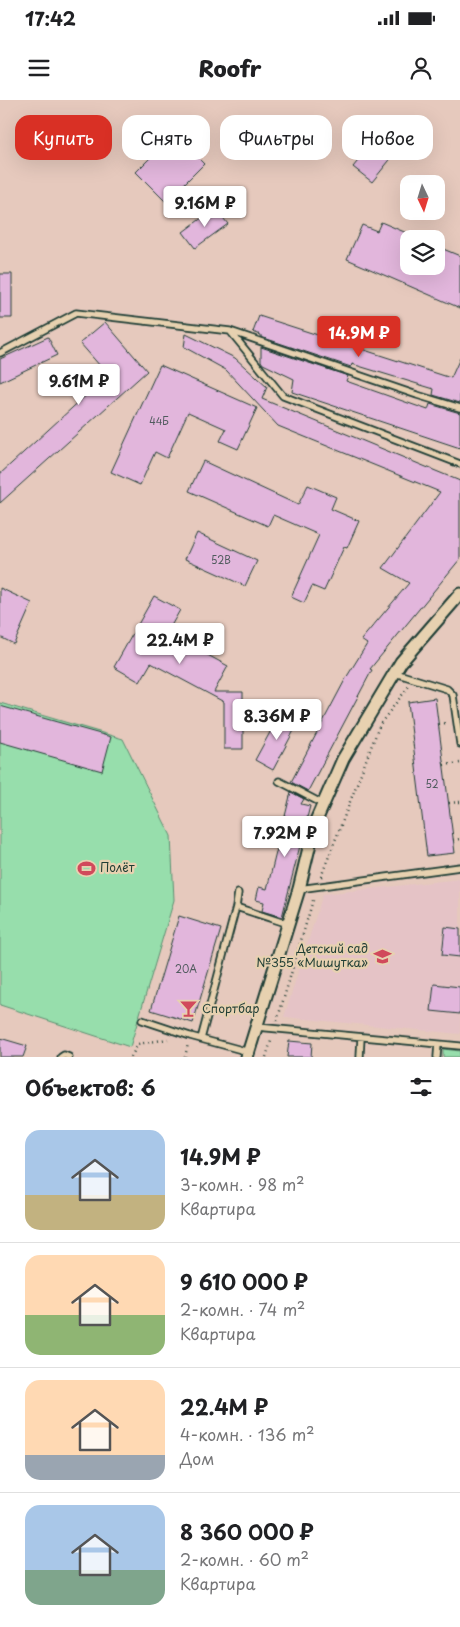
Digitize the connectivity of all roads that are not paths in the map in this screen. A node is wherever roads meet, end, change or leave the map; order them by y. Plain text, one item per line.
1 (230, 331) junction
2 (0, 353) edge
3 (460, 408) edge
4 (460, 464) edge
5 (460, 594) edge
6 (395, 673) junction
7 (460, 744) edge
8 (279, 781) dead end
9 (323, 804) junction
10 (460, 867) edge
11 (299, 889) junction
12 (238, 893) dead end
13 (236, 907) junction
14 (288, 924) junction
15 (142, 1020) dead end
16 (257, 1027) junction
17 (361, 1036) junction
18 (201, 1039) junction
19 (438, 1044) junction
20 (460, 1046) edge
21 (248, 1055) edge
22 (61, 1057) edge
23 (69, 1057) edge
24 (360, 1057) edge
25 (437, 1057) edge

1 - 2 lane
1 - 3 lane
1 - 4 lane
5 - 6 street
6 - 7 lane
6 - 9 street
8 - 9 lane
9 - 11 street
10 - 11 lane
11 - 14 street
12 - 13 lane
13 - 14 lane
13 - 18 lane
14 - 16 street
15 - 18 lane
16 - 17 lane
16 - 21 street
17 - 19 lane
17 - 24 lane
18 - 21 lane
19 - 20 lane
19 - 25 lane
22 - 23 lane

